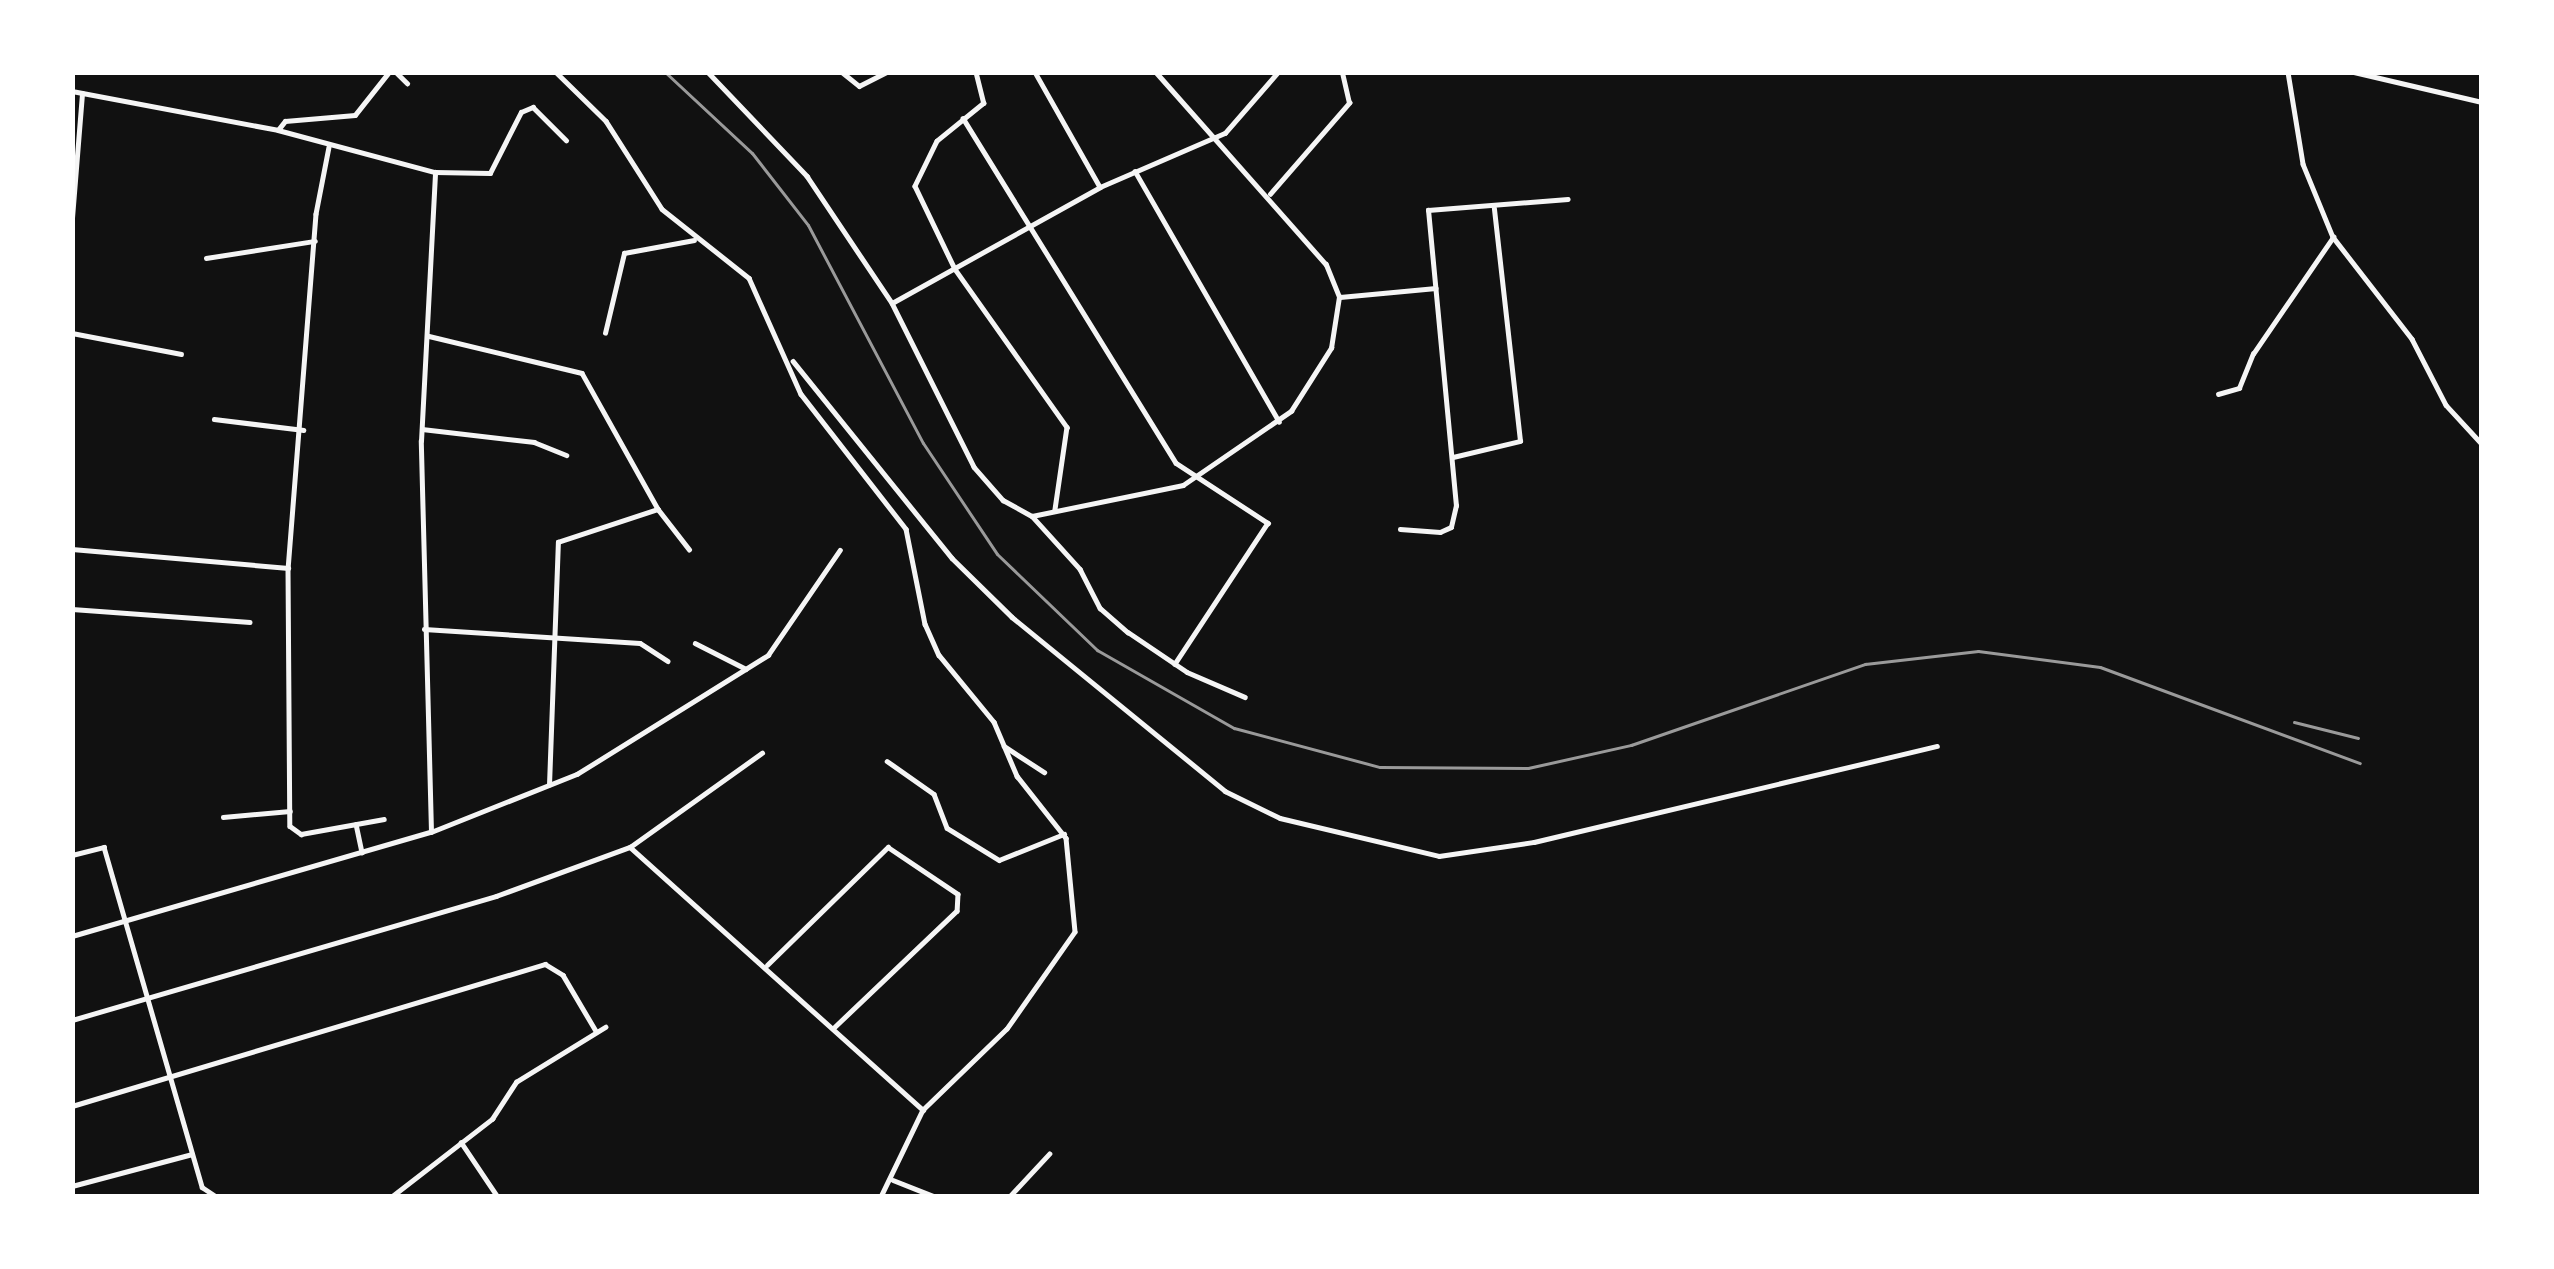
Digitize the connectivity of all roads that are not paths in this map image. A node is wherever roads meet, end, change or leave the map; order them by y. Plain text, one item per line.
1 (392, 72) edge
2 (556, 72) edge
3 (708, 72) edge
4 (729, 72) edge
5 (842, 72) edge
6 (887, 72) edge
7 (976, 72) edge
8 (1035, 72) edge
9 (1155, 72) edge
10 (1278, 72) edge
11 (1342, 72) edge
12 (2288, 72) edge
13 (2354, 72) edge
14 (407, 83) dead end
15 (719, 83) junction
16 (72, 91) edge
17 (82, 93) junction
18 (2482, 102) edge
19 (963, 118) junction
20 (278, 130) junction
21 (1218, 136) junction
22 (566, 140) dead end
23 (329, 147) junction
24 (1134, 170) junction
25 (435, 172) junction
26 (1100, 188) junction
27 (1270, 194) junction
28 (1568, 199) dead end
29 (1494, 208) junction
30 (72, 218) edge
31 (1029, 228) junction
32 (2333, 237) junction
33 (694, 240) junction
34 (315, 241) junction
35 (206, 258) dead end
36 (955, 269) junction
37 (1436, 288) junction
38 (1340, 297) junction
39 (892, 303) junction
40 (72, 333) edge
41 (605, 333) dead end
42 (428, 336) junction
43 (181, 354) dead end
44 (790, 357) junction
45 (2218, 394) dead end
46 (214, 419) dead end
47 (1279, 421) junction
48 (422, 429) junction
49 (303, 430) junction
50 (2482, 444) edge
51 (566, 455) dead end
52 (1453, 457) junction
53 (1192, 479) junction
54 (658, 509) junction
55 (1054, 509) junction
56 (1032, 516) junction
57 (1400, 530) dead end
58 (72, 548) edge
59 (689, 549) dead end
60 (840, 550) dead end
61 (288, 568) junction
62 (72, 609) edge
63 (250, 622) dead end
64 (424, 629) junction
65 (554, 638) junction
66 (695, 643) dead end
67 (668, 661) dead end
68 (1175, 664) junction
69 (746, 668) junction
70 (1245, 697) dead end
71 (1004, 746) junction
72 (1937, 746) dead end
73 (762, 753) dead end
74 (886, 761) dead end
75 (1044, 772) dead end
76 (550, 784) junction
77 (290, 811) junction
78 (223, 817) dead end
79 (384, 819) dead end
80 (356, 824) junction
81 (430, 832) junction
82 (1064, 834) junction
83 (630, 848) junction
84 (362, 852) junction
85 (72, 855) edge
86 (124, 920) junction
87 (72, 936) edge
88 (767, 964) junction
89 (146, 998) junction
90 (72, 1020) edge
91 (605, 1027) dead end
92 (835, 1027) junction
93 (596, 1031) junction
94 (170, 1076) junction
95 (72, 1106) edge
96 (923, 1110) junction
97 (461, 1141) junction
98 (192, 1154) junction
99 (1049, 1154) dead end
100 (893, 1180) junction
101 (72, 1186) edge
102 (217, 1197) edge
103 (392, 1197) edge
104 (498, 1197) edge
105 (881, 1197) edge
106 (936, 1197) edge
107 (1009, 1197) edge

1 - 14 street
1 - 20 street
2 - 33 street
3 - 15 street
4 - 15 street
5 - 6 street
7 - 19 street
8 - 26 street
9 - 21 street
10 - 21 street
11 - 27 street
12 - 32 street
13 - 18 street
15 - 39 street
16 - 17 street
17 - 20 street
17 - 30 street
19 - 31 street
19 - 36 street
20 - 23 street
21 - 24 street
21 - 27 street
22 - 25 street
23 - 25 street
23 - 34 street
24 - 26 street
24 - 47 street
25 - 42 street
26 - 31 street
27 - 38 street
28 - 29 street
29 - 37 street
29 - 52 street
31 - 36 street
31 - 53 street
32 - 45 street
32 - 50 street
33 - 41 street
33 - 44 street
34 - 35 street
34 - 49 street
36 - 39 street
36 - 55 street
37 - 38 street
37 - 52 street
38 - 47 street
39 - 56 street
40 - 43 street
42 - 48 street
42 - 54 street
44 - 71 street
44 - 72 street
46 - 49 street
47 - 53 street
48 - 51 street
48 - 64 street
49 - 61 street
52 - 57 street
53 - 55 street
53 - 68 street
54 - 59 street
54 - 65 street
55 - 56 street
56 - 68 street
58 - 61 street
60 - 69 street
61 - 77 street
62 - 63 street
64 - 65 street
64 - 81 street
65 - 67 street
65 - 76 street
66 - 69 street
68 - 70 street
69 - 76 street
71 - 75 street
71 - 82 street
73 - 83 street
74 - 82 street
76 - 81 street
77 - 78 street
77 - 80 street
79 - 80 street
80 - 84 street
81 - 84 street
82 - 96 street
83 - 88 street
83 - 89 street
84 - 86 street
85 - 86 street
86 - 87 street
86 - 89 street
88 - 92 street
88 - 92 street
89 - 90 street
89 - 94 street
91 - 93 street
92 - 96 street
93 - 94 street
93 - 97 street
94 - 95 street
94 - 98 street
96 - 100 street
97 - 103 street
97 - 104 street
98 - 101 street
98 - 102 street
99 - 107 street
100 - 105 street
100 - 106 street

